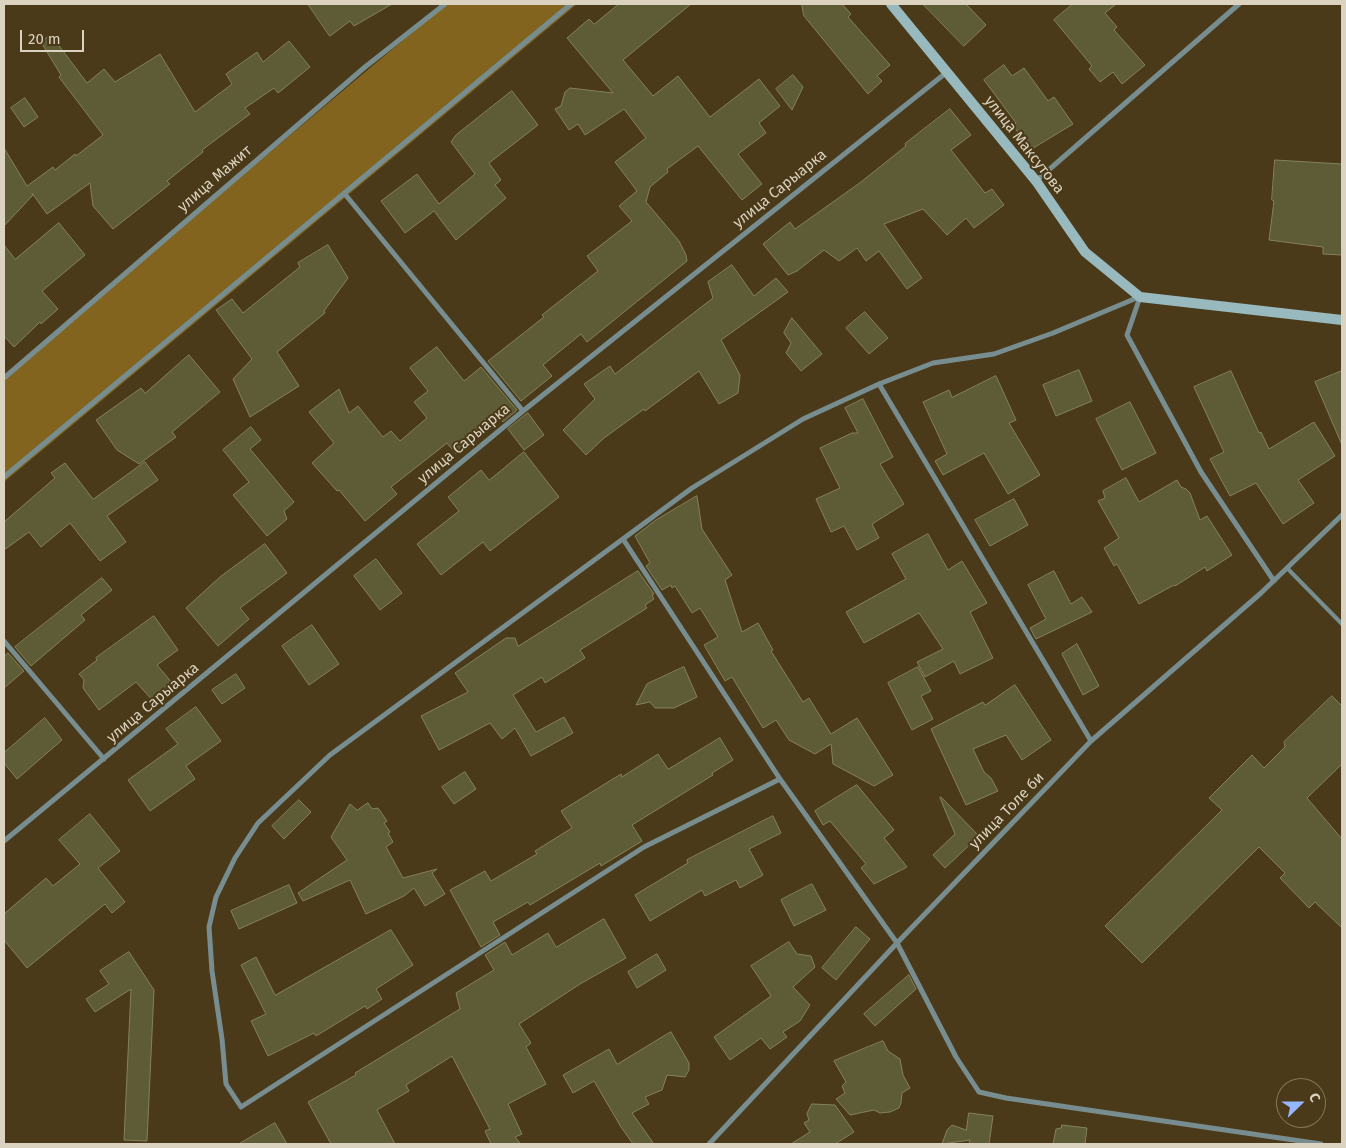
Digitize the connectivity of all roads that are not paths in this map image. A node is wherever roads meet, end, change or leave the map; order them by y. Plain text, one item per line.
1 (445, 4) edge
2 (571, 4) edge
3 (892, 4) edge
4 (1239, 4) edge
5 (947, 72) junction
6 (1036, 181) junction
7 (344, 193) junction
8 (1140, 297) junction
9 (1342, 320) edge
10 (4, 378) edge
11 (879, 384) junction
12 (523, 411) junction
13 (4, 477) edge
14 (1342, 514) edge
15 (623, 539) junction
16 (1288, 568) junction
17 (1274, 581) junction
18 (1342, 624) edge
19 (4, 641) edge
20 (1091, 742) junction
21 (104, 759) junction
22 (780, 779) junction
23 (4, 841) edge
24 (897, 943) junction
25 (709, 1144) edge
26 (1321, 1144) edge

1 - 10 street, улица Мажит
2 - 7 street
3 - 5 street, улица Максутова
4 - 6 street
5 - 6 street, улица Максутова
5 - 12 street, улица Сарыарка
6 - 8 street, улица Максутова
7 - 12 street
7 - 13 street
8 - 9 street
8 - 11 street
8 - 17 street
11 - 15 street
11 - 20 street
12 - 21 street, улица Сарыарка
14 - 16 street, улица Толе би
15 - 22 street
15 - 22 street
16 - 17 street, улица Толе би
16 - 18 lane
17 - 20 street, улица Толе би
19 - 21 street
20 - 24 street, улица Толе би
21 - 23 street, улица Сарыарка
22 - 24 street
24 - 25 street, улица Толе би
24 - 26 street

